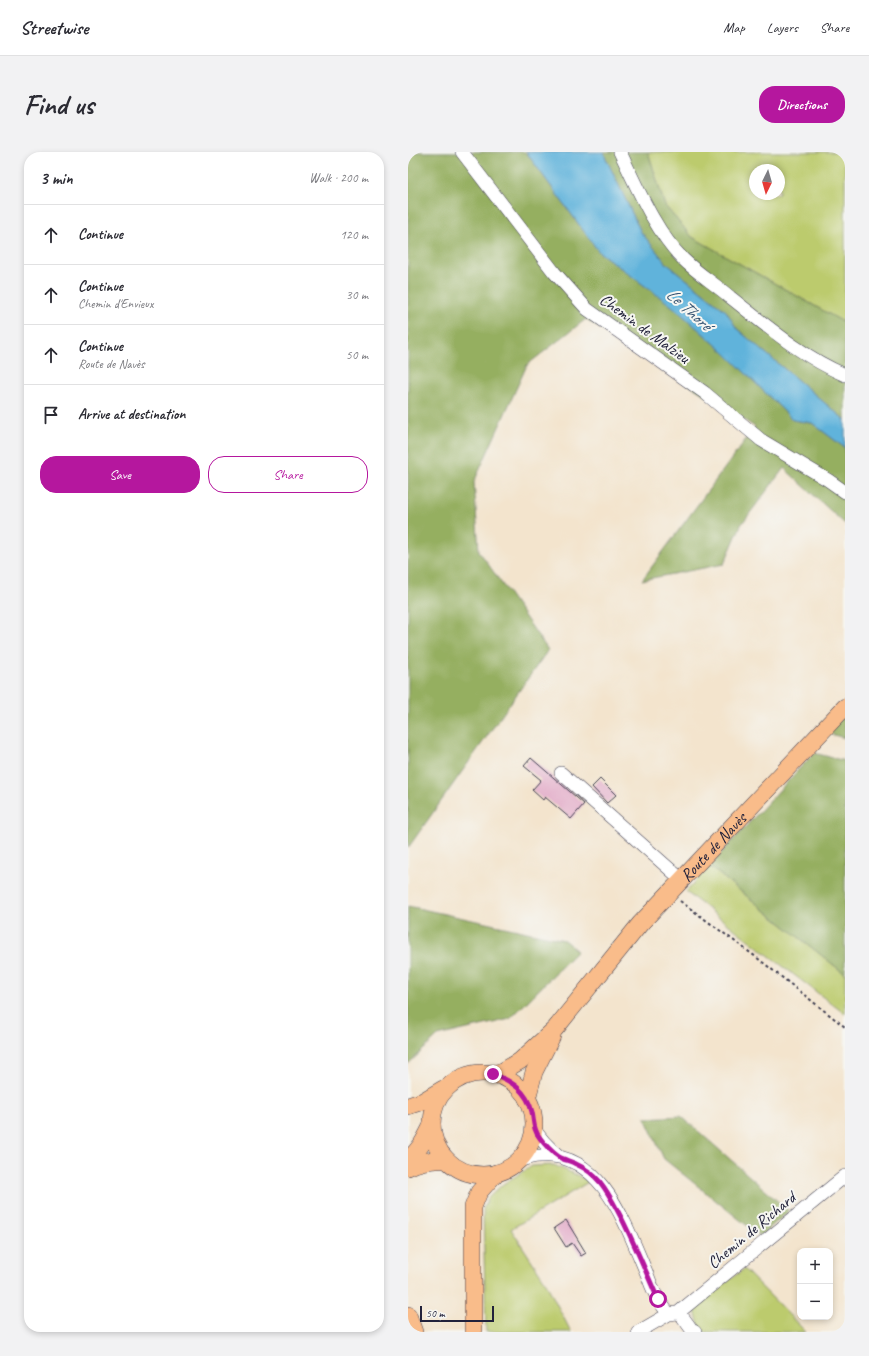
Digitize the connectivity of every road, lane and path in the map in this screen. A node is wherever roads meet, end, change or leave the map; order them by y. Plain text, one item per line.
1 (462, 152) edge
2 (620, 152) edge
3 (845, 375) edge
4 (845, 492) edge
5 (845, 707) edge
6 (561, 773) dead end
7 (682, 880) junction
8 (670, 893) junction
9 (845, 1027) edge
10 (555, 1029) junction
11 (493, 1074) junction
12 (447, 1087) junction
13 (527, 1099) junction
14 (408, 1106) edge
15 (432, 1125) junction
16 (533, 1126) junction
17 (560, 1157) junction
18 (408, 1159) edge
19 (448, 1160) junction
20 (516, 1162) junction
21 (408, 1167) edge
22 (496, 1173) junction
23 (845, 1176) edge
24 (674, 1313) junction
25 (408, 1315) edge
26 (414, 1332) edge
27 (473, 1332) edge
28 (638, 1332) edge
29 (695, 1332) edge

1 - 4 street, Chemin de Malzieu
2 - 3 street
5 - 7 main road, Route de Navès
6 - 7 street
7 - 8 main road, Route de Navès
8 - 9 path
8 - 10 main road, Route de Navès
10 - 11 main road, Route de Navès
10 - 13 main road, Route de Navès
11 - 12 main road, Route de Navès
11 - 13 main road, Route de Navès
12 - 14 main road
12 - 15 main road, Route de Navès
13 - 16 main road, Route de Navès
15 - 18 main road, Route de Navès
15 - 19 main road, Route de Navès
16 - 17 street
16 - 20 main road, Route de Navès
17 - 20 street
17 - 24 street
19 - 21 main road
19 - 22 main road, Route de Navès
20 - 22 main road, Route de Navès
22 - 27 main road
23 - 24 street, Chemin de Richard
24 - 28 street, Chemin de Richard
24 - 29 street
25 - 26 main road

